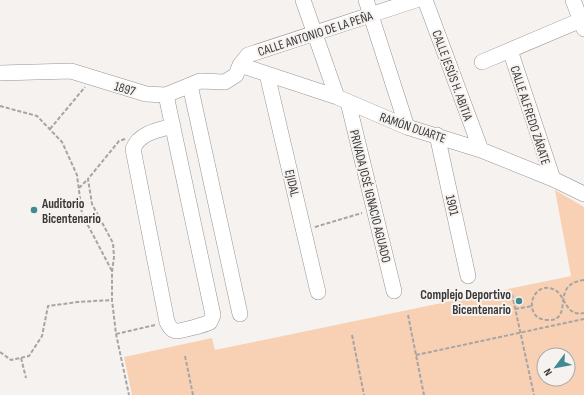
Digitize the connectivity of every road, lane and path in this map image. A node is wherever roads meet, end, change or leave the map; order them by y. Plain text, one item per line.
1 (303, 0) edge
2 (366, 0) edge
3 (416, 0) edge
4 (425, 0) edge
5 (573, 0) edge
6 (372, 15) junction
7 (583, 25) edge
8 (315, 33) junction
9 (510, 50) junction
10 (482, 62) dead end
11 (240, 65) junction
12 (0, 73) edge
13 (268, 74) junction
14 (93, 78) junction
15 (190, 85) junction
16 (166, 95) junction
17 (342, 100) junction
18 (0, 106) edge
19 (173, 126) junction
20 (407, 127) junction
21 (50, 129) junction
22 (437, 135) junction
23 (136, 142) junction
24 (481, 150) junction
25 (88, 179) junction
26 (553, 179) junction
27 (78, 189) junction
28 (584, 194) edge
29 (374, 210) junction
30 (304, 230) junction
31 (112, 272) junction
32 (468, 276) dead end
33 (584, 280) edge
34 (394, 291) dead end
35 (318, 292) dead end
36 (512, 294) dead end
37 (112, 300) junction
38 (563, 301) junction
39 (532, 306) junction
40 (515, 309) junction
41 (584, 313) edge
42 (240, 314) dead end
43 (408, 315) dead end
44 (584, 319) edge
45 (167, 322) junction
46 (520, 333) junction
47 (116, 334) junction
48 (352, 335) dead end
49 (0, 352) edge
50 (416, 355) junction
51 (185, 356) dead end
52 (21, 358) junction
53 (26, 378) dead end
54 (129, 395) edge
55 (193, 395) edge
56 (364, 395) edge
57 (424, 395) edge
58 (534, 395) edge

1 - 8 street
2 - 6 street
3 - 6 street, CALLE ANTONIO DE LA PEÑA
4 - 24 street, CALLE JESÚS H. ABITIA
5 - 7 street
6 - 8 street, CALLE ANTONIO DE LA PEÑA
6 - 20 street
7 - 9 street
8 - 11 street, CALLE ANTONIO DE LA PEÑA
8 - 17 street, PRIVADA JOSÉ IGNACIO AGUADO
9 - 10 street
9 - 26 street, CALLE ALFREDO ZÁRATE
11 - 13 street, RAMÓN DUARTE
11 - 15 street, 1897
12 - 14 street, 1897
13 - 17 street, RAMÓN DUARTE
13 - 30 street, EJIDAL
14 - 16 street, 1897
14 - 21 path
15 - 16 street, 1897
15 - 42 street
16 - 19 street
17 - 20 street, RAMÓN DUARTE
17 - 29 street, PRIVADA JOSÉ IGNACIO AGUADO
18 - 21 path
19 - 23 street
19 - 45 street
20 - 22 street, RAMÓN DUARTE
21 - 27 path
22 - 24 street, RAMÓN DUARTE
22 - 32 street, 1901
23 - 25 path
23 - 45 street
24 - 26 street, RAMÓN DUARTE
25 - 27 path
25 - 31 path
26 - 28 street, RAMÓN DUARTE
27 - 31 path
29 - 30 path
29 - 34 street, PRIVADA JOSÉ IGNACIO AGUADO
30 - 35 street, EJIDAL
31 - 37 path
33 - 38 path
36 - 40 path
37 - 47 path
37 - 52 path
38 - 39 path
38 - 39 path
38 - 41 path
39 - 40 path
40 - 46 path
43 - 50 path
44 - 46 path
45 - 47 path
46 - 50 path
46 - 58 path
47 - 54 path
48 - 56 path
49 - 52 path
50 - 57 path
51 - 55 path
52 - 53 path

